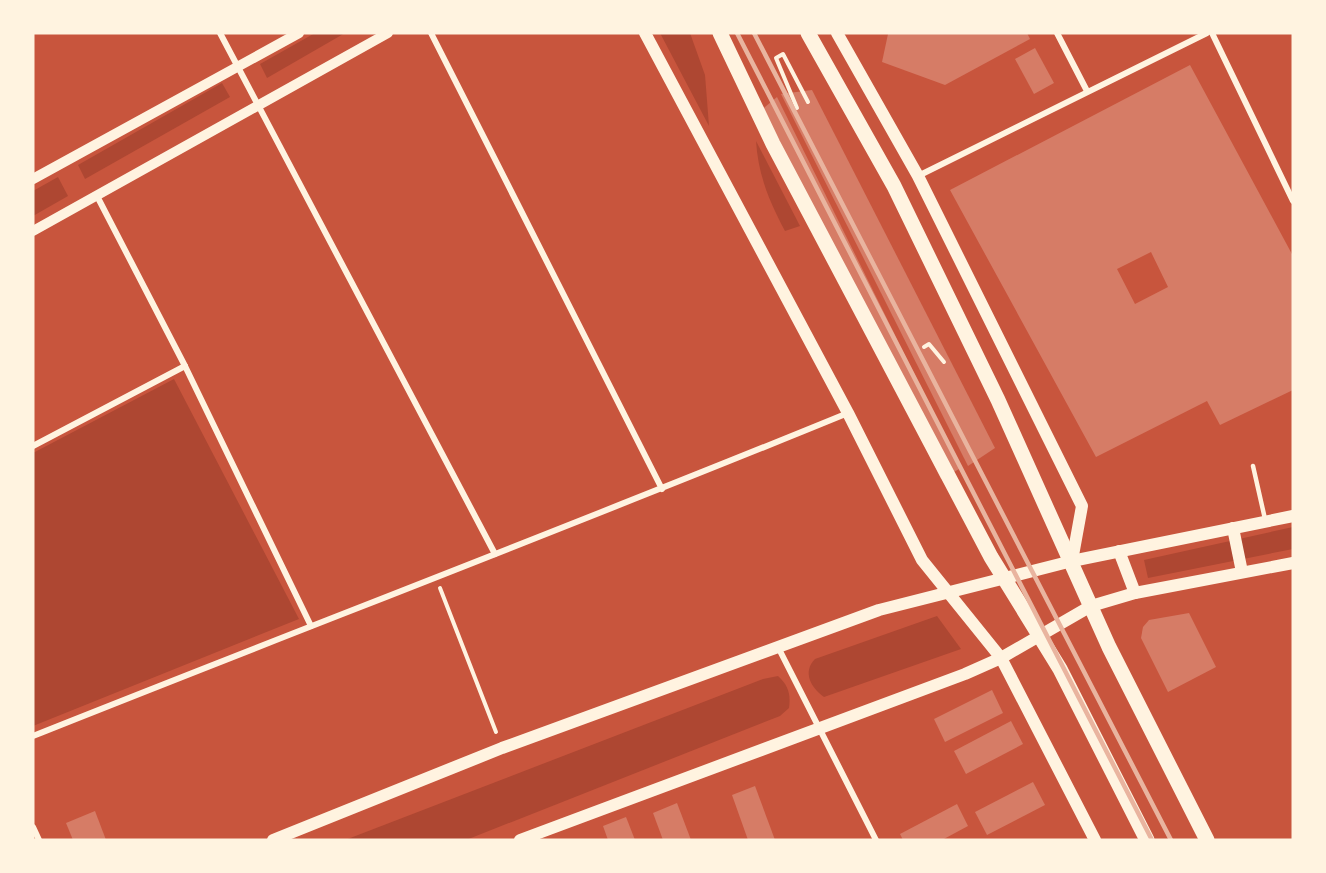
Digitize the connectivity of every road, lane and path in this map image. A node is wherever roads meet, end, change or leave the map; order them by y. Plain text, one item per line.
1 (219, 33) edge
2 (298, 33) edge
3 (388, 33) edge
4 (431, 33) edge
5 (645, 33) edge
6 (720, 33) edge
7 (808, 33) edge
8 (837, 33) edge
9 (1057, 33) edge
10 (1210, 33) edge
11 (238, 67) junction
12 (1087, 91) junction
13 (808, 102) dead end
14 (259, 105) junction
15 (797, 108) dead end
16 (918, 176) junction
17 (33, 179) edge
18 (97, 196) junction
19 (1293, 201) edge
20 (33, 231) edge
21 (924, 347) dead end
22 (944, 362) dead end
23 (185, 366) junction
24 (848, 413) junction
25 (33, 446) edge
26 (1253, 466) dead end
27 (663, 489) junction
28 (1293, 516) edge
29 (1266, 522) junction
30 (1233, 528) junction
31 (1119, 551) junction
32 (495, 554) junction
33 (1072, 561) junction
34 (1293, 563) edge
35 (1242, 572) junction
36 (1003, 578) junction
37 (436, 579) junction
38 (946, 591) junction
39 (1135, 593) junction
40 (1091, 606) junction
41 (311, 626) junction
42 (1042, 636) junction
43 (778, 646) junction
44 (1001, 658) junction
45 (818, 727) junction
46 (33, 736) edge
47 (502, 748) junction
48 (33, 827) edge
49 (39, 840) edge
50 (273, 840) edge
51 (520, 840) edge
52 (876, 840) edge
53 (1095, 840) edge
54 (1147, 840) edge
55 (1207, 840) edge

1 - 11 street
2 - 11 street
3 - 14 street
4 - 27 street
5 - 24 main road
6 - 36 main road
7 - 33 main road
8 - 16 main road
9 - 12 street
10 - 12 street
10 - 19 street
11 - 14 street
11 - 17 street
12 - 16 street
13 - 15 path
14 - 18 street
14 - 32 street
16 - 33 main road
18 - 20 street
18 - 23 street
21 - 22 path
23 - 25 street
23 - 41 street
24 - 27 street
24 - 38 main road
26 - 29 lane
27 - 32 street
28 - 29 main road
29 - 30 main road
30 - 31 main road
30 - 35 main road
31 - 33 main road
31 - 39 main road
32 - 37 street
33 - 36 main road
33 - 40 main road
34 - 35 main road
35 - 39 main road
36 - 38 main road
36 - 42 main road
37 - 41 street
37 - 47 path
38 - 43 main road
38 - 44 main road
39 - 40 main road
40 - 42 main road
40 - 55 main road
41 - 46 street
42 - 44 main road
42 - 54 main road
43 - 45 street
43 - 47 main road
44 - 45 main road
44 - 53 main road
45 - 51 main road
45 - 52 street
47 - 50 main road
48 - 49 street

